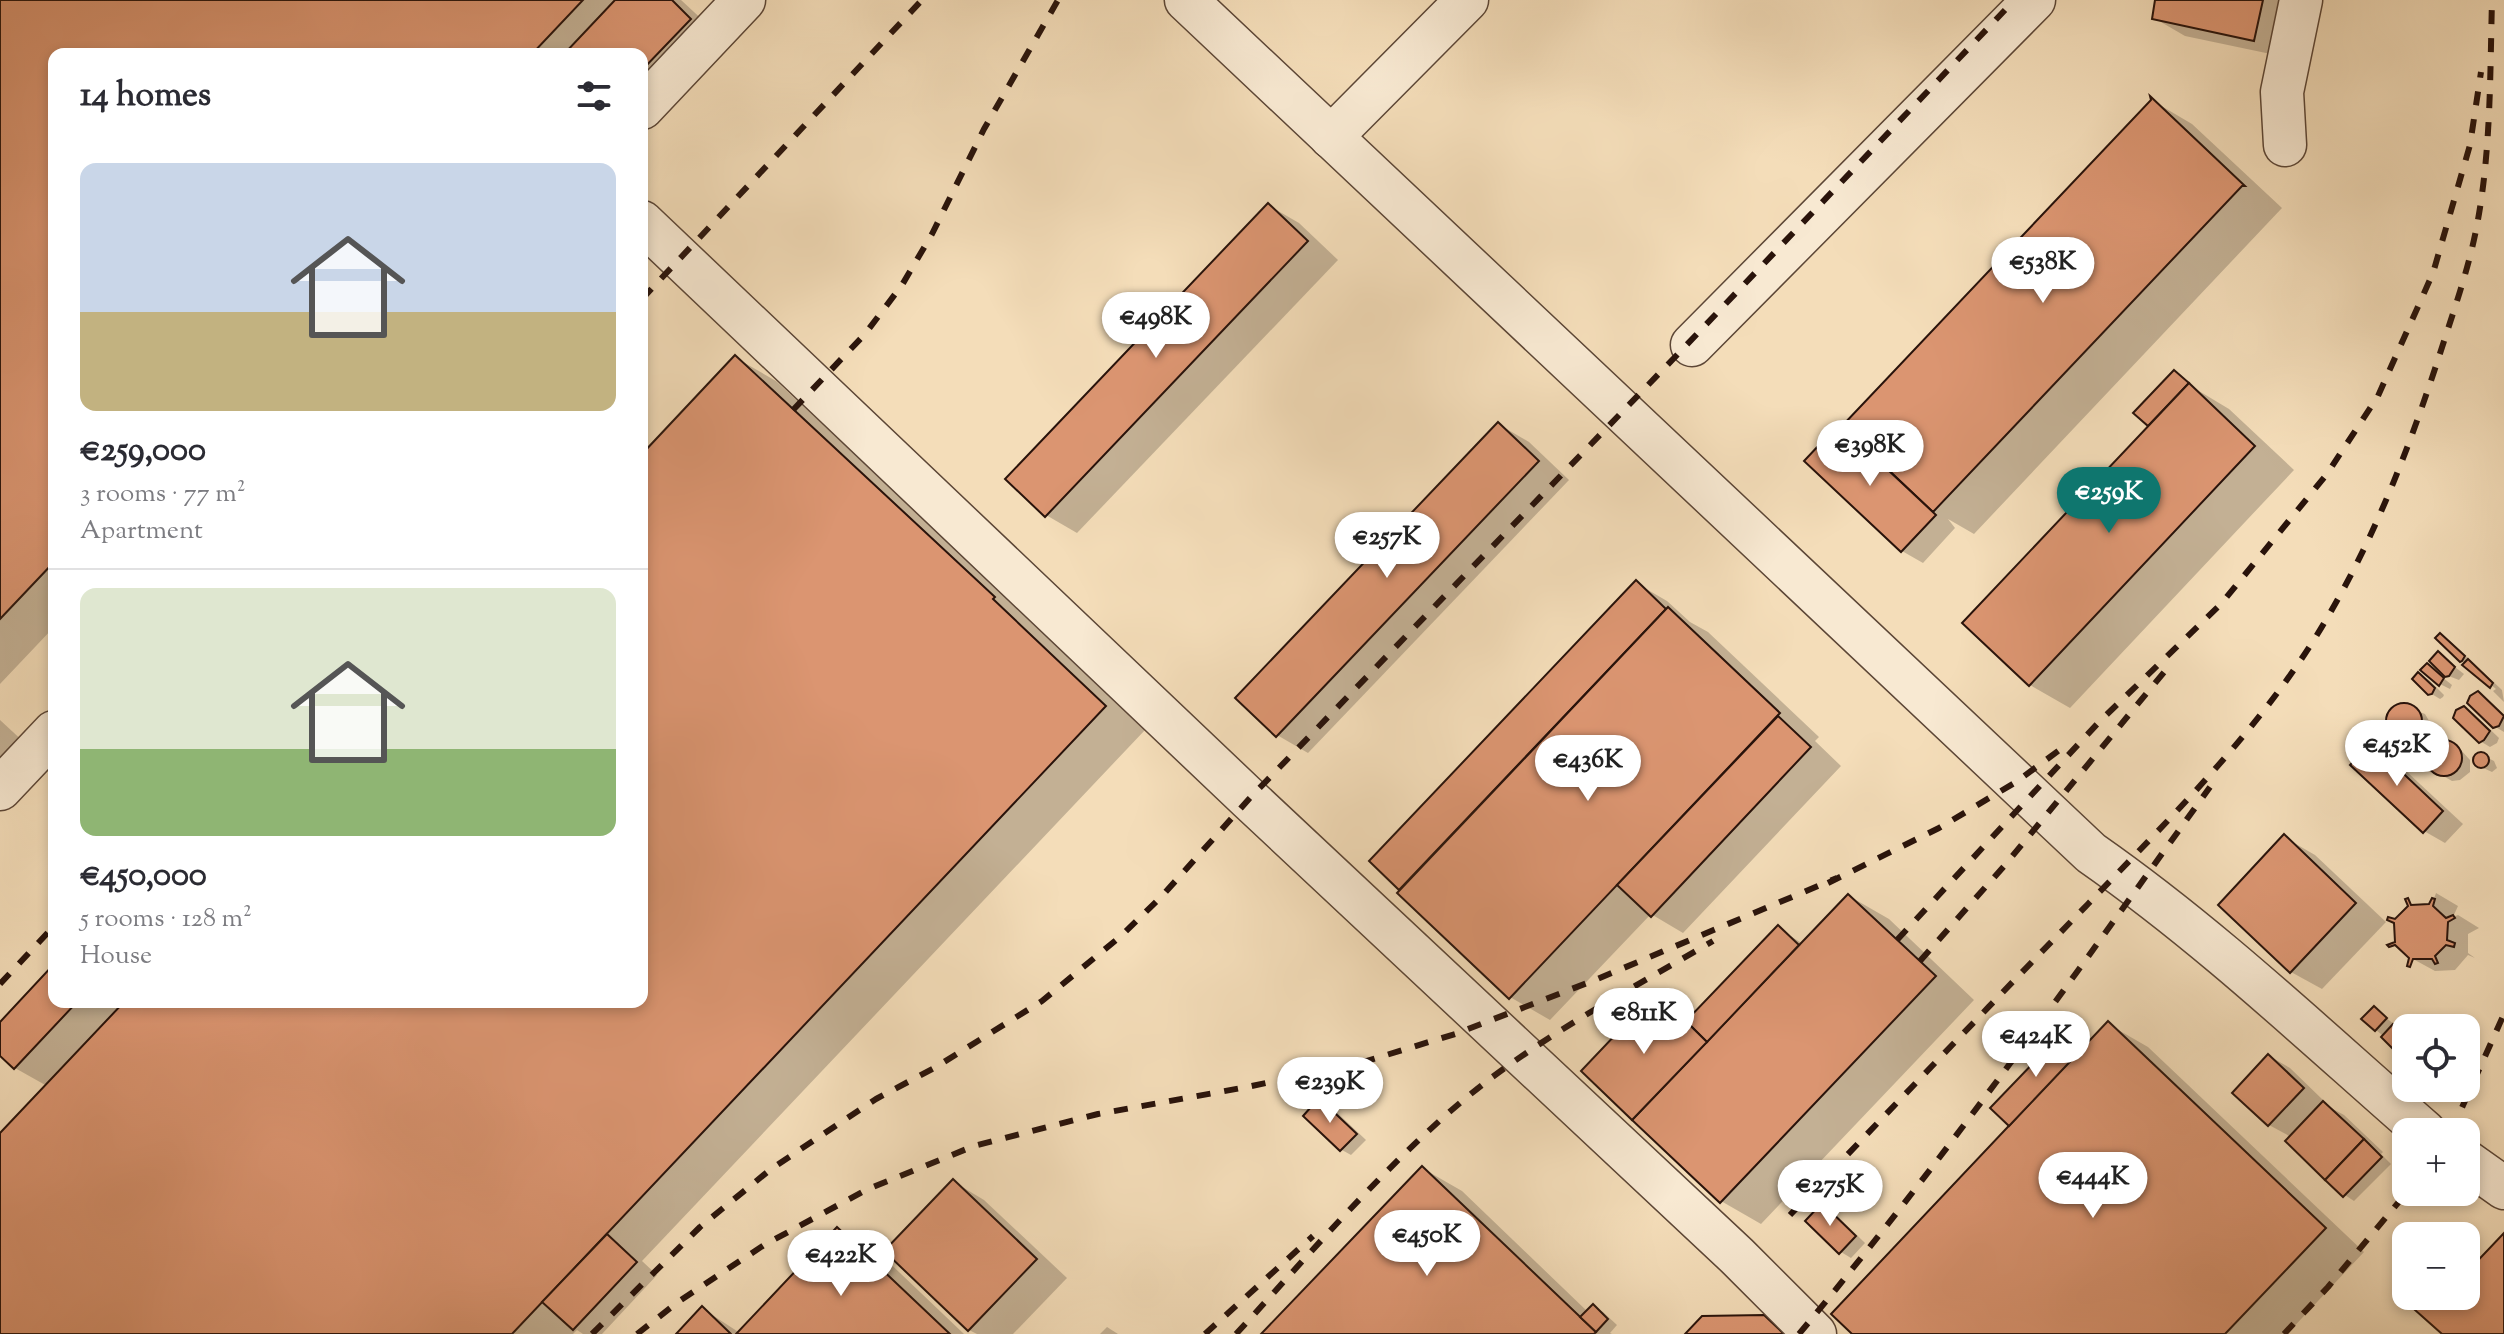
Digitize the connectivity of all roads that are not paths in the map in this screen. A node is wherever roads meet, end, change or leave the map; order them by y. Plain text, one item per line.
1 (744, 0) edge
2 (1186, 0) edge
3 (1467, 0) edge
4 (2301, 0) edge
5 (2023, 4) edge
6 (648, 102) edge
7 (1331, 137) junction
8 (2285, 145) dead end
9 (648, 228) edge
10 (1692, 345) dead end
11 (48, 738) edge
12 (0, 789) edge
13 (2409, 1118) edge
14 (2480, 1171) edge
15 (2504, 1188) edge
16 (1815, 1334) edge

1 - 6 lane
2 - 7 lane
3 - 7 lane
4 - 8 lane
5 - 10 lane
7 - 13 lane
9 - 16 lane
11 - 12 lane
14 - 15 lane

